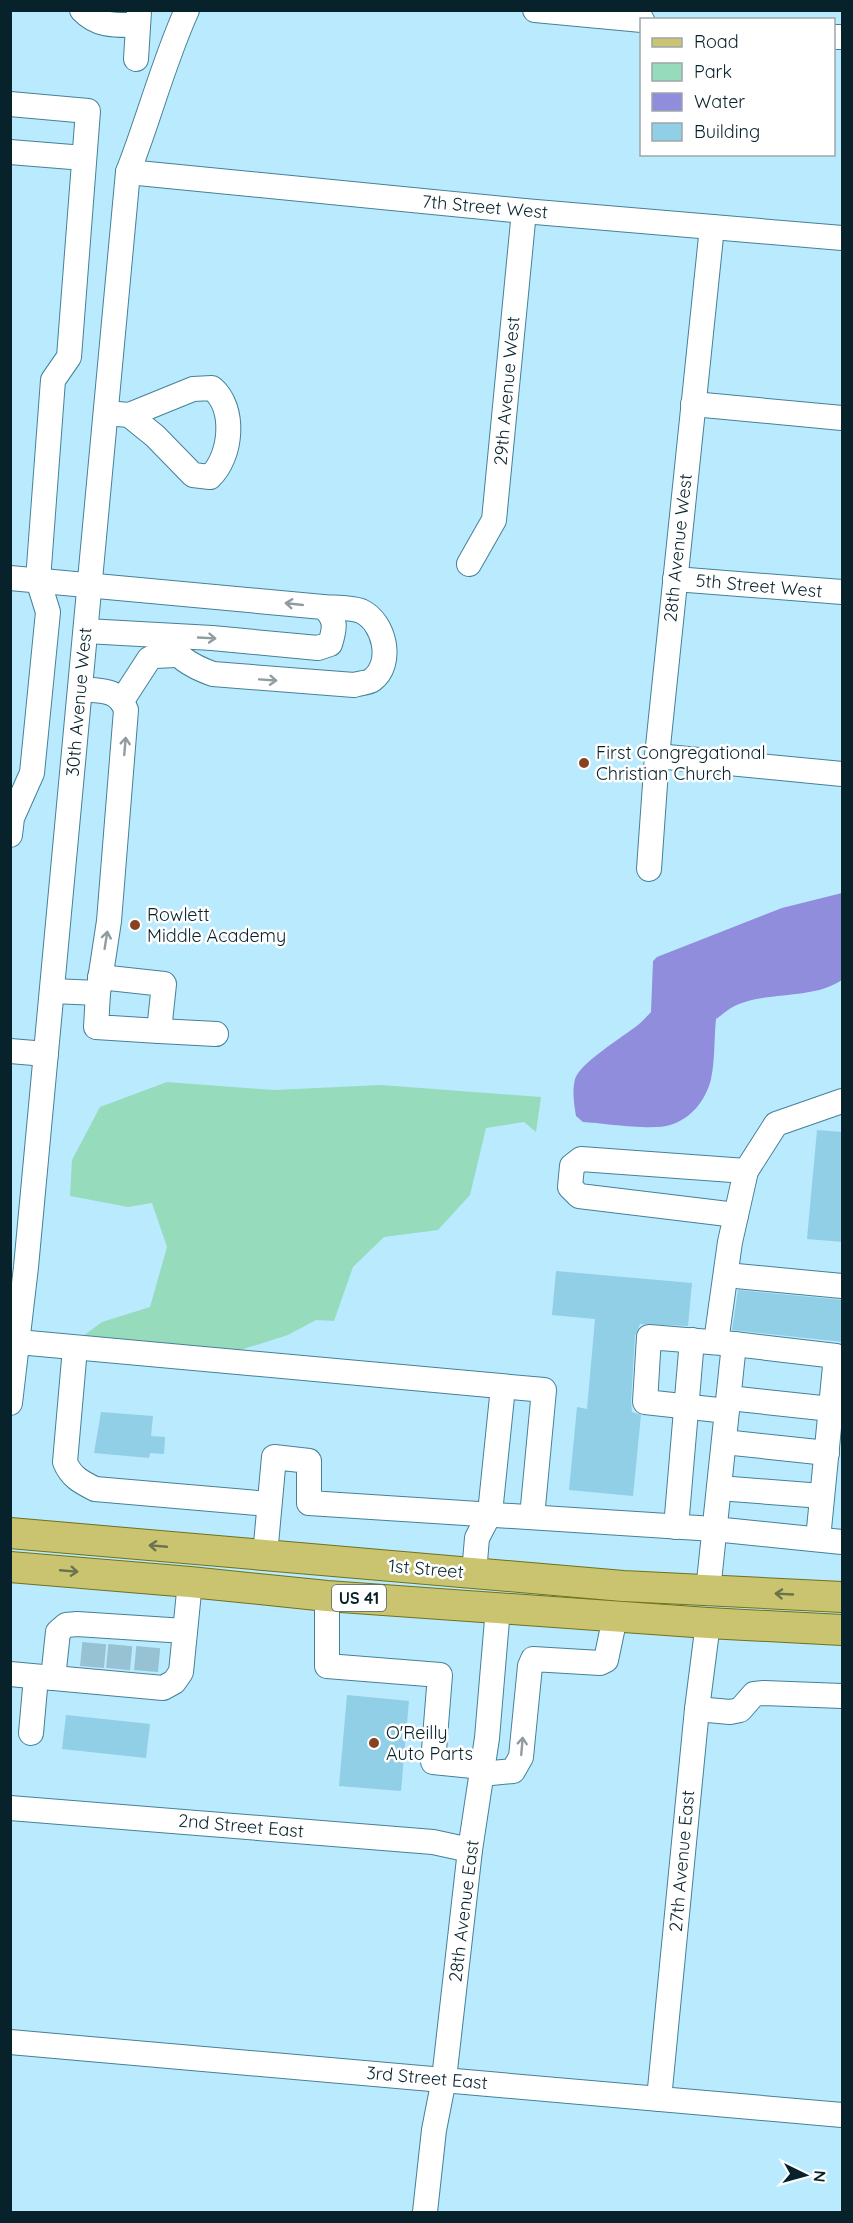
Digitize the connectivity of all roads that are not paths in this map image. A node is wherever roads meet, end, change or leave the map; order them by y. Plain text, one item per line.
1 (82, 10) edge
2 (187, 10) edge
3 (535, 10) edge
4 (139, 18) edge
5 (640, 20) edge
6 (136, 59) dead end
7 (10, 104) edge
8 (10, 152) edge
9 (84, 158) junction
10 (128, 172) junction
11 (524, 211) junction
12 (712, 227) junction
13 (843, 238) edge
14 (693, 404) junction
15 (106, 413) junction
16 (129, 415) dead end
17 (843, 418) edge
18 (469, 564) dead end
19 (10, 578) edge
20 (675, 579) junction
21 (38, 580) junction
22 (90, 585) junction
23 (843, 592) edge
24 (323, 607) junction
25 (86, 631) junction
26 (162, 636) junction
27 (176, 655) junction
28 (80, 689) junction
29 (123, 699) junction
30 (657, 756) junction
31 (843, 774) edge
32 (10, 835) edge
33 (649, 869) dead end
34 (99, 985) junction
35 (52, 990) junction
36 (159, 1031) junction
37 (216, 1034) dead end
38 (10, 1051) edge
39 (46, 1054) junction
40 (843, 1101) edge
41 (746, 1171) junction
42 (736, 1215) junction
43 (18, 1266) edge
44 (726, 1275) junction
45 (843, 1286) edge
46 (714, 1342) junction
47 (75, 1348) junction
48 (839, 1356) edge
49 (15, 1357) edge
50 (503, 1386) junction
51 (836, 1399) edge
52 (10, 1403) edge
53 (728, 1404) junction
54 (686, 1407) junction
55 (724, 1442) junction
56 (827, 1453) junction
57 (719, 1488) junction
58 (822, 1496) junction
59 (268, 1504) junction
60 (490, 1513) junction
61 (532, 1517) junction
62 (676, 1527) junction
63 (714, 1529) junction
64 (10, 1533) edge
65 (818, 1539) junction
66 (843, 1542) edge
67 (265, 1555) junction
68 (10, 1567) edge
69 (474, 1573) junction
70 (190, 1582) junction
71 (238, 1586) junction
72 (708, 1590) junction
73 (327, 1596) junction
74 (843, 1597) edge
75 (498, 1608) junction
76 (615, 1617) junction
77 (708, 1623) junction
78 (843, 1630) edge
79 (185, 1631) junction
80 (10, 1674) edge
81 (45, 1678) junction
82 (843, 1696) edge
83 (697, 1709) junction
84 (31, 1733) dead end
85 (482, 1770) junction
86 (10, 1808) edge
87 (470, 1850) junction
88 (10, 2042) edge
89 (444, 2079) junction
90 (660, 2099) junction
91 (843, 2115) edge
92 (425, 2212) edge

1 - 4 street
2 - 10 street, 30th Avenue West
3 - 5 street
4 - 6 street
7 - 9 street
8 - 9 street
9 - 21 street
10 - 11 street, 7th Street West
10 - 15 street, 30th Avenue West
11 - 12 street, 7th Street West
11 - 18 street, 29th Avenue West
12 - 13 street, 7th Street West
12 - 14 street, 28th Avenue West
14 - 17 street
14 - 20 street, 28th Avenue West
15 - 16 street
15 - 22 street, 30th Avenue West
19 - 21 street
20 - 23 street, 5th Street West
20 - 30 street, 28th Avenue West
21 - 22 street
21 - 32 street
24 -> 22 street
22 - 25 street, 30th Avenue West
26 -> 24 street
27 -> 24 street
25 - 26 street
25 - 28 street, 30th Avenue West
26 - 27 street
27 - 29 street
28 - 29 street
28 - 35 street, 30th Avenue West
34 -> 29 street
30 - 31 street
30 - 33 street, 28th Avenue West
34 - 35 street
34 - 36 street
34 - 36 street
35 - 39 street, 30th Avenue West
36 - 37 street
38 - 39 street
39 - 43 street, 30th Avenue West
40 - 41 street
41 - 42 street
41 - 42 street
42 - 44 street
43 - 49 street, 30th Avenue West
44 - 45 street
44 - 46 street
46 - 48 street
46 - 53 street
46 - 54 street
46 - 54 street
47 - 49 street
47 - 50 street
47 - 59 street
48 - 51 street
49 - 52 street, 30th Avenue West
50 - 60 street
50 - 61 street
51 - 53 street
51 - 56 street
53 - 54 street
53 - 55 street
54 - 62 street
55 - 56 street
55 - 57 street
56 - 58 street
57 - 58 street
57 - 63 street
58 - 65 street
59 - 60 street
59 - 67 street
60 - 61 street
60 - 69 street
61 - 62 street
62 - 63 street
63 - 65 street
63 - 72 street
67 -> 64 main road, 1st Street / US 41
65 - 66 street
67 - 69 main road, 1st Street / US 41
68 -> 70 main road, 1st Street / US 41
69 - 71 main road
69 - 72 main road, 1st Street / US 41
70 - 71 main road, 1st Street / US 41
70 - 79 street
71 - 73 main road, 1st Street / US 41
74 -> 72 main road, 1st Street / US 41
72 - 75 main road
73 - 75 main road, 1st Street / US 41
73 - 85 street
75 - 76 main road, 1st Street / US 41
75 - 85 street, 28th Avenue East
76 - 77 main road, 1st Street / US 41
85 -> 76 street
77 - 78 main road, 1st Street / US 41
77 - 83 street, 27th Avenue East
79 - 81 street
79 - 81 street
80 - 81 street
81 - 84 street
82 - 83 street
83 - 90 street, 27th Avenue East
85 - 87 street, 28th Avenue East
86 - 87 street, 2nd Street East
87 - 89 street, 28th Avenue East
88 - 89 street, 3rd Street East
89 - 90 street, 3rd Street East
89 - 92 street, 28th Avenue East
90 - 91 street, 3rd Street East

